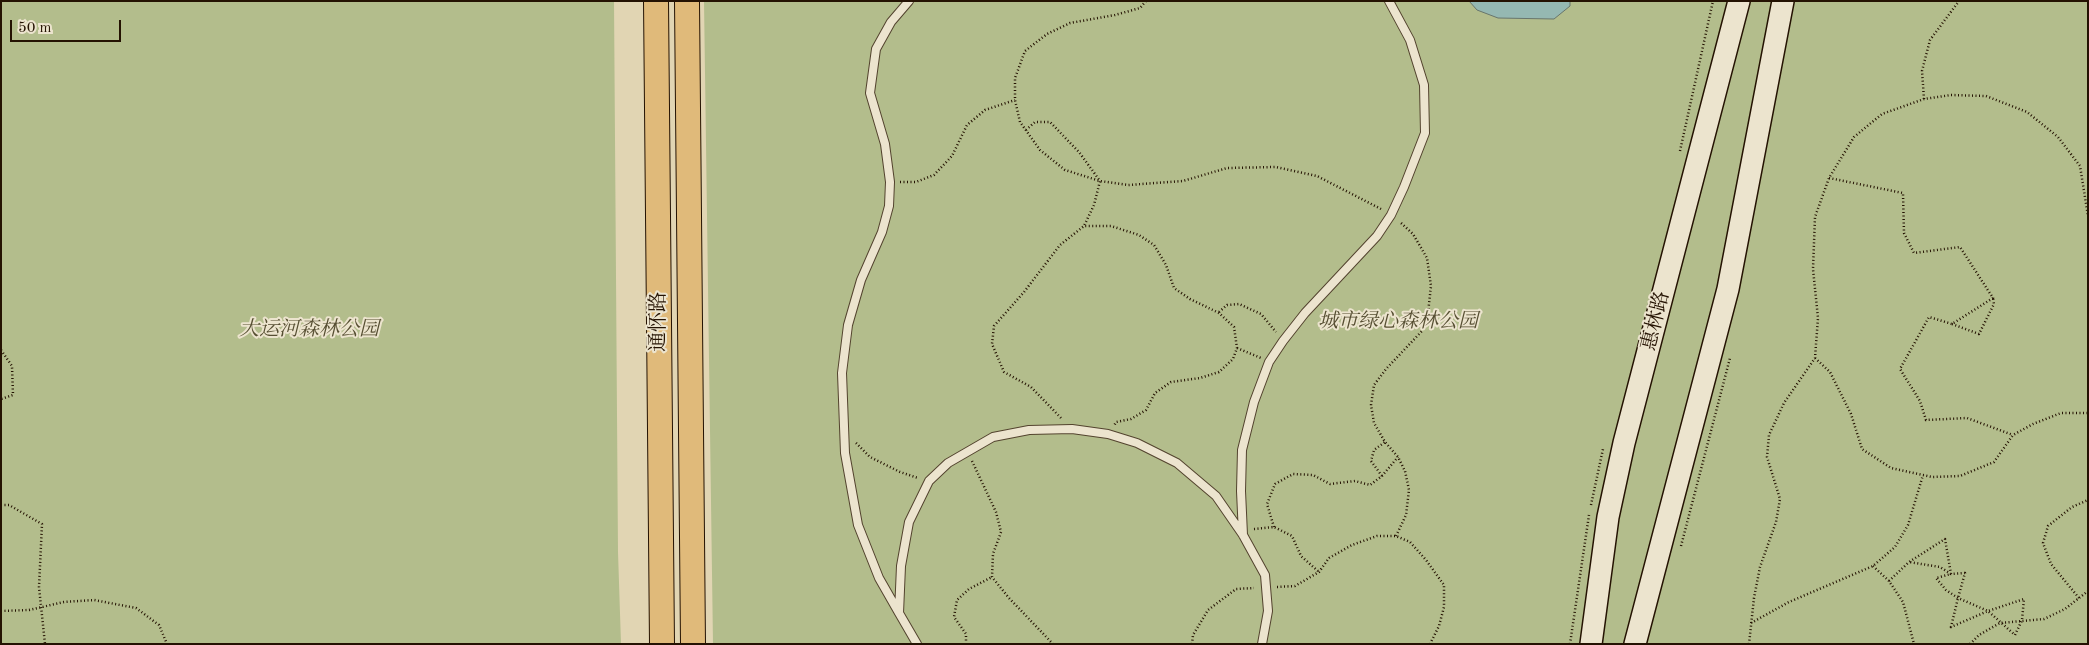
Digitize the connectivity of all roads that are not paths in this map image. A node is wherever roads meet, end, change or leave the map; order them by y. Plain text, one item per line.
1 (656, 1) edge
2 (687, 1) edge
3 (909, 1) edge
4 (1389, 1) edge
5 (1739, 1) edge
6 (1783, 1) edge
7 (1243, 534) junction
8 (899, 613) junction
9 (662, 644) edge
10 (693, 644) edge
11 (917, 644) edge
12 (1262, 644) edge
13 (1591, 644) edge
14 (1635, 644) edge

1 - 9 main road, 通怀路
2 - 10 main road, 通怀路
3 - 8 lane
4 - 7 lane
5 - 13 main road, 惠林路
6 - 14 main road
7 - 8 lane
7 - 12 lane
8 - 11 lane

